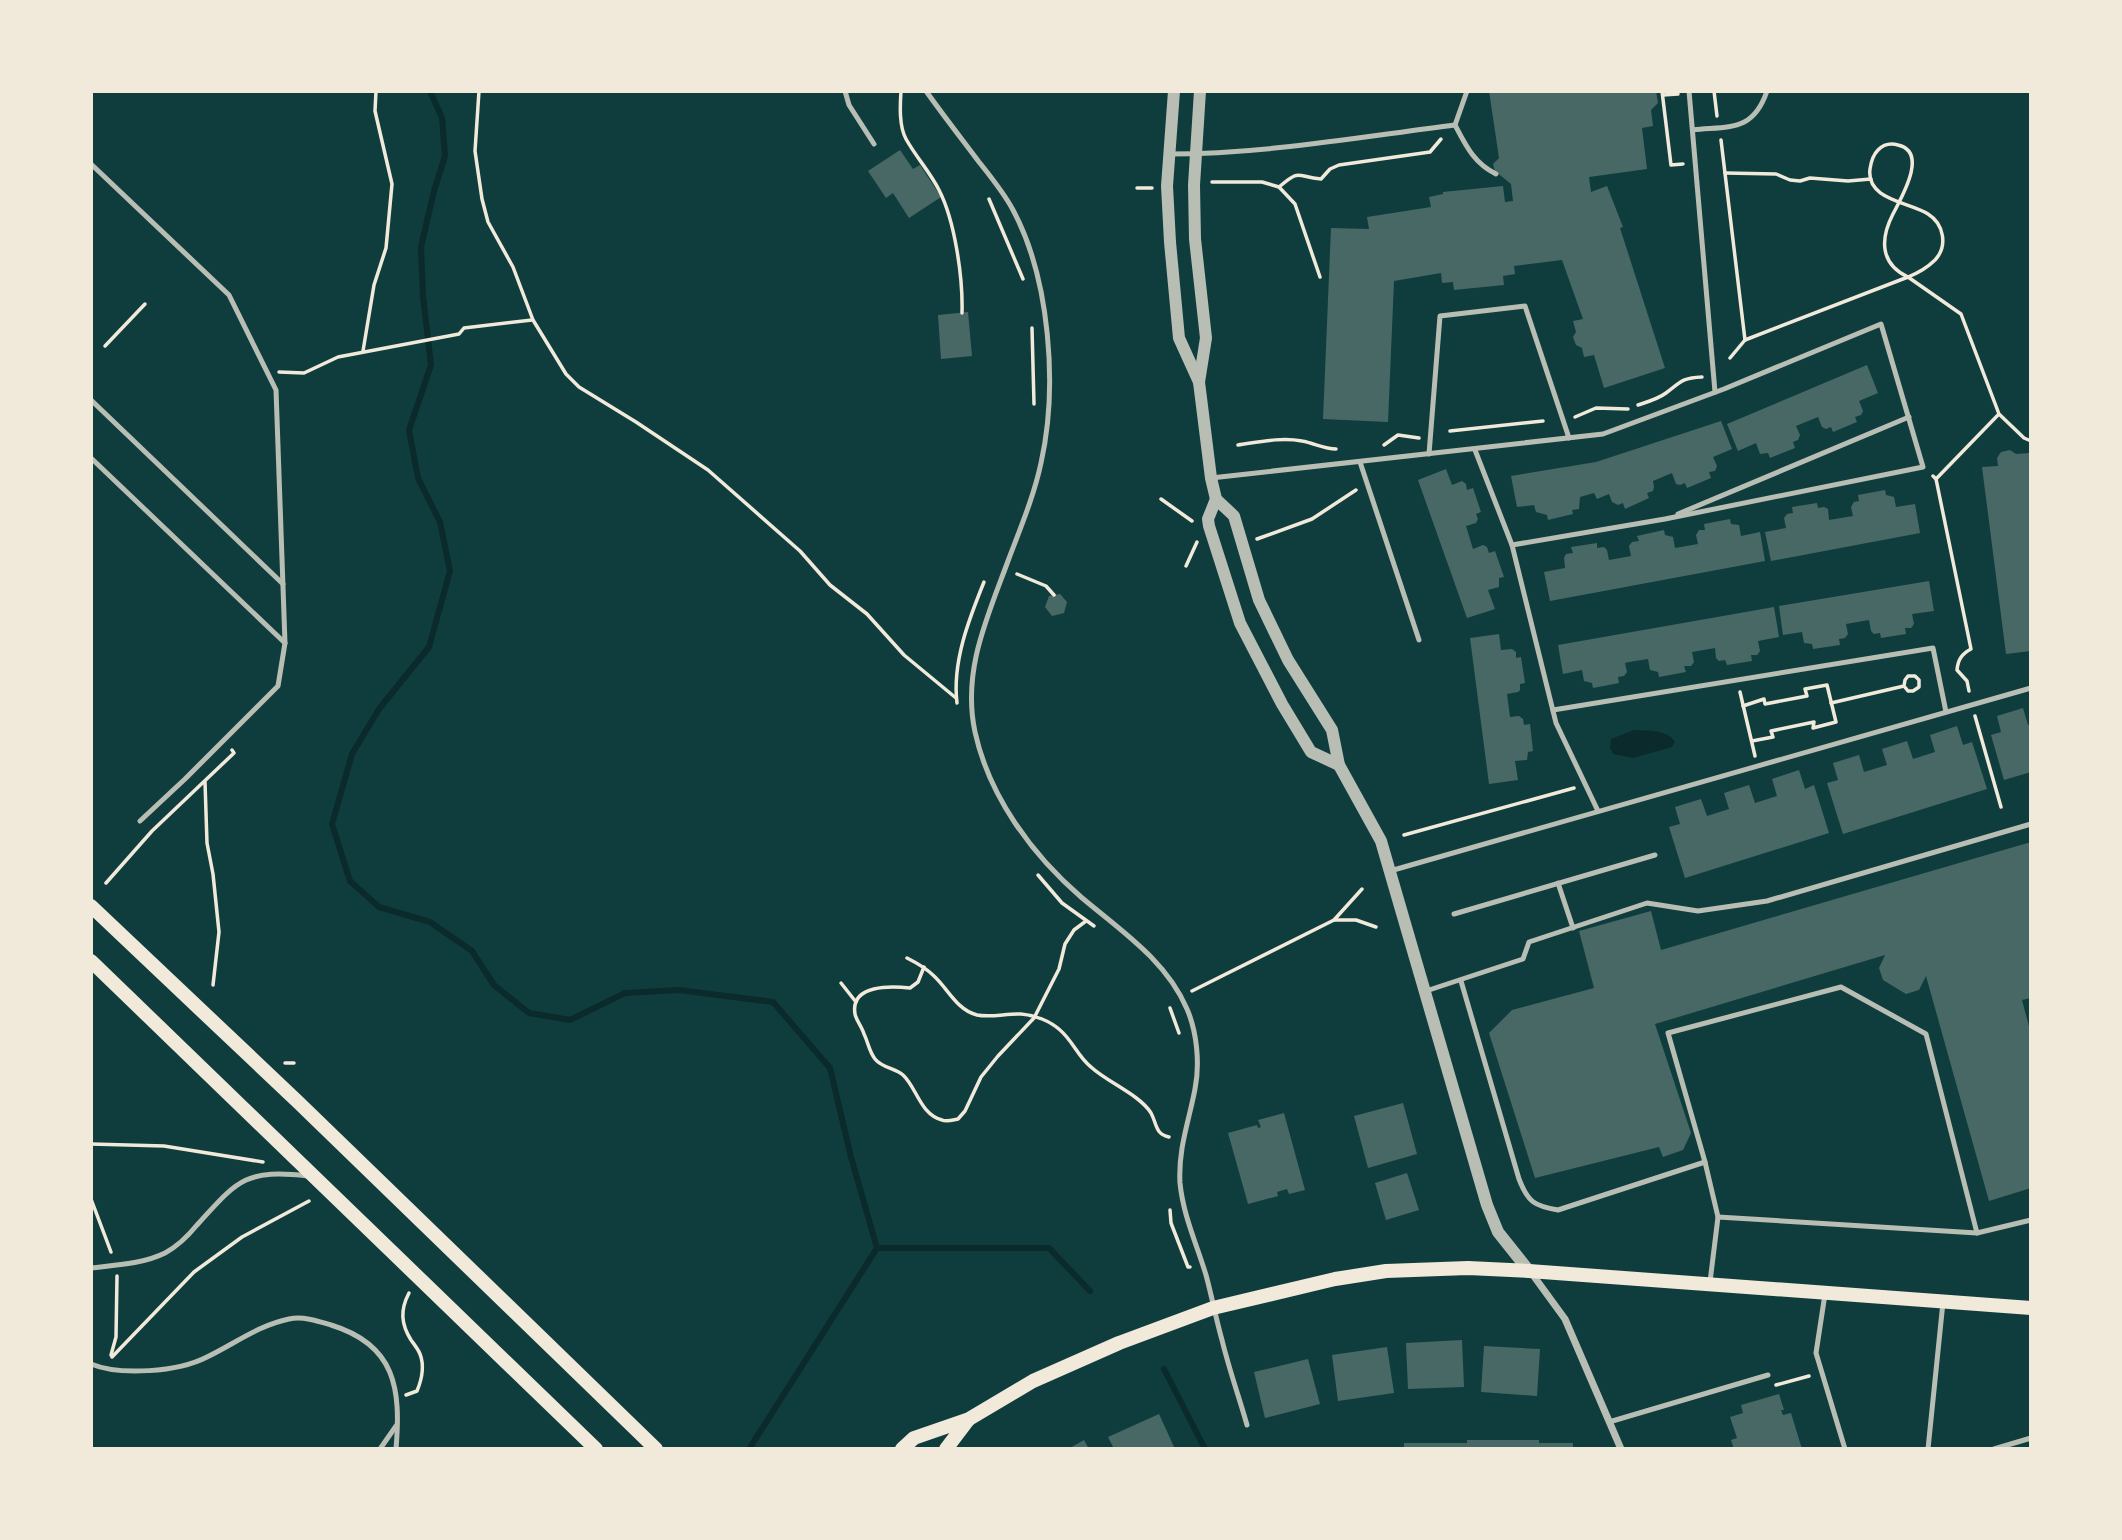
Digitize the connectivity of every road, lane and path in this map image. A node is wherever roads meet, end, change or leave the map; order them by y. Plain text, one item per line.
1 (376, 91) edge
2 (478, 91) edge
3 (845, 91) edge
4 (901, 91) edge
5 (926, 91) edge
6 (1174, 91) edge
7 (1200, 91) edge
8 (1467, 91) edge
9 (1662, 91) edge
10 (1689, 91) edge
11 (1714, 91) edge
12 (1768, 91) edge
13 (1717, 116) dead end
14 (1455, 125) junction
15 (1693, 130) junction
16 (1720, 135) dead end
17 (874, 144) dead end
18 (1168, 154) junction
19 (1195, 154) junction
20 (1696, 163) junction
21 (91, 164) edge
22 (1724, 173) junction
23 (1496, 174) dead end
24 (1871, 179) junction
25 (1212, 182) dead end
26 (1279, 187) junction
27 (1137, 188) dead end
28 (1154, 188) dead end
29 (988, 197) dead end
30 (1899, 202) junction
31 (1320, 277) dead end
32 (1025, 282) dead end
33 (145, 304) dead end
34 (962, 313) dead end
35 (1031, 317) dead end
36 (533, 320) junction
37 (1745, 340) dead end
38 (106, 346) dead end
39 (363, 351) junction
40 (267, 372) junction
41 (1702, 377) dead end
42 (1199, 382) junction
43 (1715, 393) junction
44 (91, 400) edge
45 (1998, 414) dead end
46 (1034, 415) dead end
47 (1573, 417) dead end
48 (1909, 417) junction
49 (1543, 421) dead end
50 (1464, 429) junction
51 (1450, 431) dead end
52 (1420, 438) dead end
53 (1569, 438) junction
54 (1464, 439) dead end
55 (1238, 445) dead end
56 (1340, 449) dead end
57 (1378, 450) dead end
58 (1475, 450) junction
59 (1429, 454) junction
60 (91, 458) edge
61 (1360, 462) junction
62 (1923, 467) junction
63 (1211, 478) junction
64 (1936, 479) junction
65 (1356, 490) dead end
66 (1161, 499) dead end
67 (1216, 499) junction
68 (1665, 519) junction
69 (1195, 530) dead end
70 (1257, 539) dead end
71 (1198, 540) dead end
72 (1512, 545) junction
73 (1186, 566) dead end
74 (1005, 569) junction
75 (986, 578) dead end
76 (283, 584) junction
77 (1054, 595) dead end
78 (1419, 640) dead end
79 (285, 643) junction
80 (1737, 680) junction
81 (1904, 686) junction
82 (2031, 688) edge
83 (1969, 691) dead end
84 (957, 698) junction
85 (1831, 703) junction
86 (1743, 706) junction
87 (958, 708) dead end
88 (1553, 710) junction
89 (1946, 712) junction
90 (1975, 716) dead end
91 (223, 740) junction
92 (1752, 741) junction
93 (1339, 765) junction
94 (1758, 766) junction
95 (205, 782) junction
96 (1586, 785) junction
97 (2001, 807) dead end
98 (1598, 811) junction
99 (140, 821) dead end
100 (2031, 824) edge
101 (1404, 835) dead end
102 (1655, 855) dead end
103 (1390, 871) junction
104 (1034, 872) dead end
105 (106, 883) dead end
106 (1558, 883) junction
107 (1362, 889) dead end
108 (91, 906) edge
109 (1454, 914) dead end
110 (1334, 920) junction
111 (1086, 921) junction
112 (1376, 927) dead end
113 (1096, 928) dead end
114 (1573, 928) junction
115 (907, 958) dead end
116 (91, 961) edge
117 (924, 967) junction
118 (1461, 981) junction
119 (842, 983) dead end
120 (213, 985) dead end
121 (1425, 992) junction
122 (1181, 997) junction
123 (1168, 1001) dead end
124 (856, 1002) junction
125 (1034, 1018) junction
126 (1180, 1039) dead end
127 (285, 1063) dead end
128 (294, 1063) dead end
129 (1171, 1129) dead end
130 (91, 1144) edge
131 (1705, 1162) junction
132 (268, 1163) dead end
133 (315, 1177) junction
134 (1170, 1200) dead end
135 (309, 1201) dead end
136 (1718, 1217) junction
137 (2031, 1220) edge
138 (1978, 1233) junction
139 (91, 1268) edge
140 (1529, 1271) junction
141 (1205, 1273) junction
142 (1710, 1285) junction
143 (409, 1293) dead end
144 (1825, 1294) junction
145 (1942, 1302) junction
146 (1213, 1308) junction
147 (2031, 1308) edge
148 (91, 1364) edge
149 (99, 1367) junction
150 (1821, 1372) junction
151 (1768, 1375) dead end
152 (1775, 1385) dead end
153 (395, 1398) junction
154 (969, 1419) junction
155 (398, 1423) junction
156 (1609, 1423) junction
157 (1247, 1425) dead end
158 (2031, 1438) edge
159 (380, 1449) edge
160 (396, 1449) edge
161 (596, 1449) edge
162 (656, 1449) edge
163 (902, 1449) edge
164 (946, 1449) edge
165 (1621, 1449) edge
166 (1845, 1449) edge
167 (1928, 1449) edge
168 (1994, 1449) edge

1 - 39 path
2 - 36 path
3 - 17 lane
4 - 34 path
5 - 74 lane
6 - 18 street
7 - 19 street
8 - 14 lane
9 - 20 path
10 - 15 lane
11 - 13 path
12 - 15 lane
14 - 19 lane
14 - 23 lane
14 - 26 path
15 - 20 lane
16 - 22 path
18 - 19 lane
18 - 42 street
19 - 42 street
20 - 43 lane
21 - 40 lane
22 - 24 path
22 - 37 path
24 - 30 path
24 - 30 path
25 - 26 path
26 - 31 path
27 - 28 path
29 - 32 path
30 - 30 path
33 - 38 path
35 - 46 path
36 - 39 path
36 - 84 path
39 - 40 path
40 - 76 lane
41 - 47 path
42 - 63 street
43 - 48 lane
43 - 53 lane
44 - 76 lane
45 - 64 path
48 - 62 lane
48 - 68 lane
49 - 50 path
50 - 51 path
50 - 54 path
52 - 57 path
53 - 58 lane
53 - 59 lane
55 - 56 path
58 - 59 lane
58 - 72 lane
59 - 61 lane
60 - 79 lane
61 - 63 lane
61 - 78 lane
62 - 64 path
62 - 68 lane
63 - 67 street
64 - 83 path
65 - 70 path
66 - 69 path
67 - 93 street
67 - 93 street
68 - 72 lane
71 - 73 path
72 - 88 lane
74 - 77 path
74 - 122 lane
75 - 84 path
76 - 79 lane
79 - 91 lane
80 - 86 path
80 - 88 lane
80 - 89 lane
81 - 81 path
81 - 85 path
82 - 89 lane
84 - 87 path
85 - 86 path
85 - 92 path
86 - 92 path
88 - 96 lane
89 - 94 lane
90 - 97 path
91 - 95 path
91 - 99 lane
92 - 94 path
93 - 103 street
94 - 98 lane
95 - 105 path
95 - 120 path
96 - 98 lane
96 - 101 path
98 - 103 lane
100 - 114 lane
102 - 106 lane
103 - 121 street
104 - 111 path
106 - 109 lane
106 - 114 lane
107 - 110 path
108 - 162 main road
110 - 112 path
110 - 122 path
111 - 113 path
111 - 125 path
114 - 118 lane
115 - 117 path
116 - 133 main road
117 - 124 path
117 - 125 path
118 - 121 lane
118 - 131 lane
119 - 124 path
121 - 140 street
122 - 141 lane
123 - 126 path
124 - 125 path
125 - 129 path
127 - 128 path
130 - 132 path
131 - 136 lane
131 - 138 lane
133 - 139 lane
133 - 161 main road
134 - 141 path
135 - 149 path
136 - 138 lane
136 - 142 lane
137 - 138 lane
140 - 142 main road
140 - 146 main road
140 - 156 street
141 - 146 lane
142 - 144 main road
143 - 153 path
144 - 145 main road
144 - 150 lane
145 - 147 main road
145 - 167 lane
146 - 154 main road
146 - 157 lane
148 - 149 lane
149 - 153 lane
150 - 152 path
150 - 166 lane
151 - 156 lane
153 - 155 lane
154 - 163 main road
154 - 164 main road
155 - 159 lane
155 - 160 lane
156 - 165 street
158 - 168 lane

